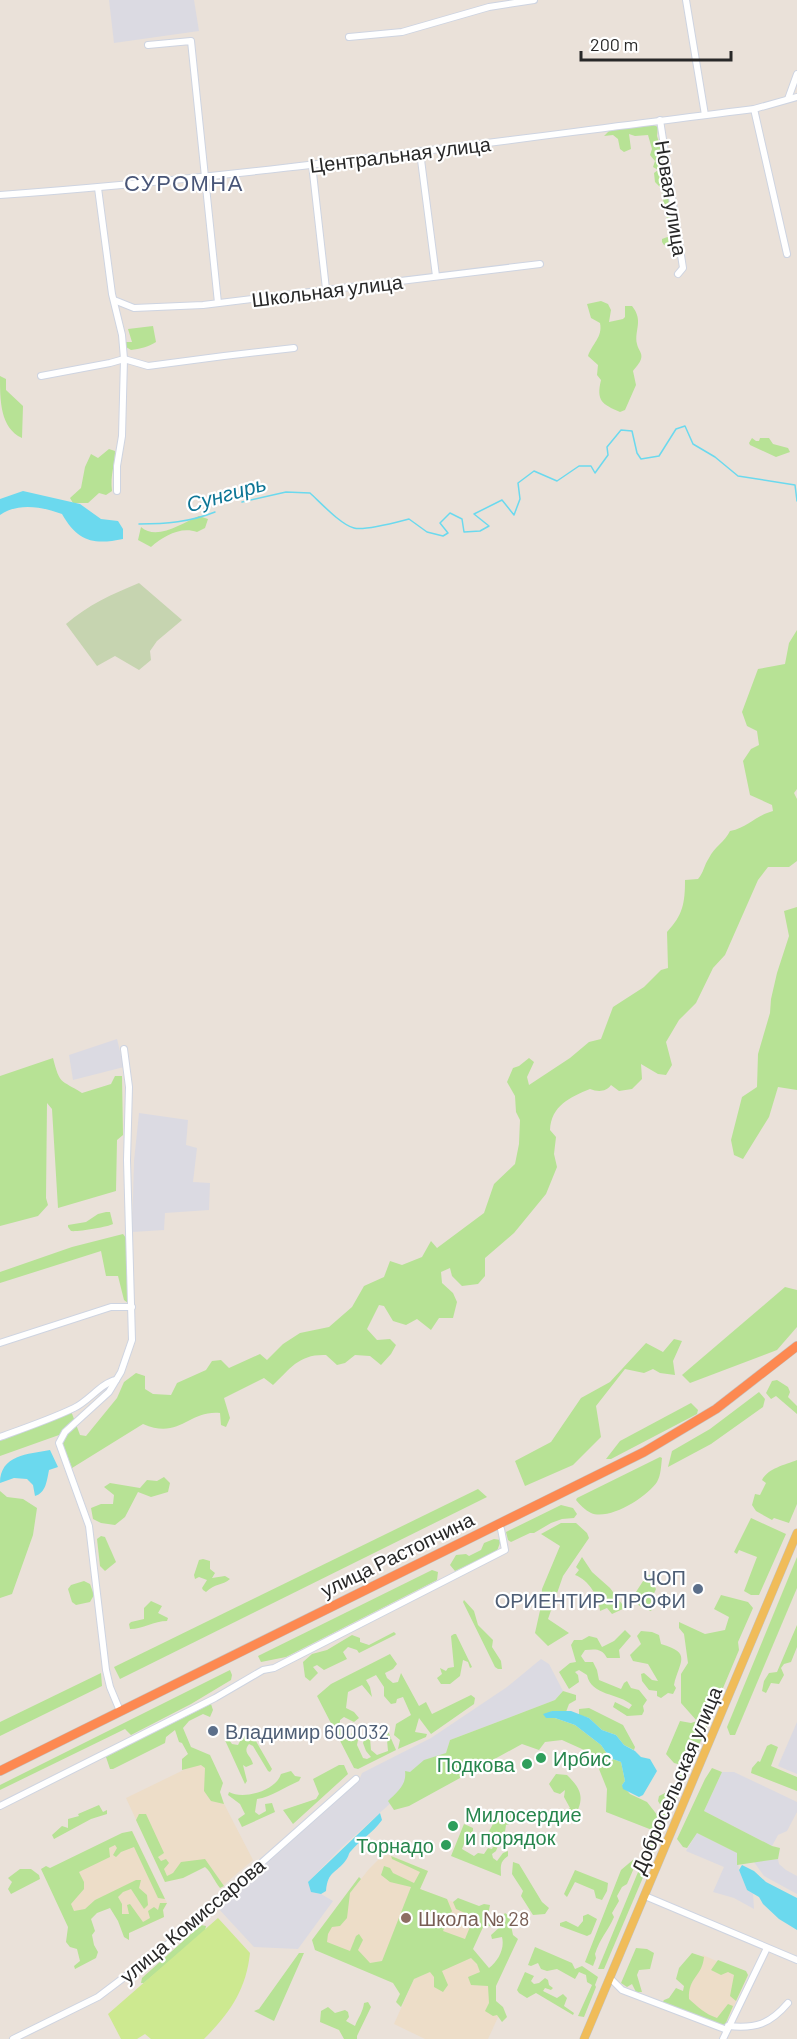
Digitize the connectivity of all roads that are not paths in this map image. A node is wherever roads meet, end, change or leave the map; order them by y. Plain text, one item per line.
1 (534, 0) edge
2 (686, 0) edge
3 (349, 37) dead end
4 (148, 45) dead end
5 (797, 74) edge
6 (797, 97) edge
7 (788, 99) junction
8 (754, 109) junction
9 (705, 115) junction
10 (660, 120) junction
11 (420, 152) junction
12 (312, 164) junction
13 (206, 176) junction
14 (98, 188) junction
15 (0, 195) edge
16 (787, 255) dead end
17 (540, 264) dead end
18 (678, 274) dead end
19 (436, 276) junction
20 (326, 289) junction
21 (114, 300) junction
22 (218, 303) junction
23 (294, 348) dead end
24 (124, 359) junction
25 (41, 376) dead end
26 (117, 491) dead end
27 (124, 1049) dead end
28 (132, 1308) junction
29 (0, 1343) edge
30 (797, 1346) edge
31 (797, 1354) edge
32 (116, 1380) junction
33 (0, 1437) edge
34 (501, 1529) junction
35 (797, 1533) edge
36 (120, 1711) junction
37 (0, 1771) edge
38 (0, 1778) edge
39 (356, 1779) dead end
40 (0, 1806) edge
41 (645, 1896) junction
42 (766, 1948) junction
43 (797, 1960) edge
44 (610, 1978) junction
45 (788, 2003) dead end
46 (728, 2028) junction
47 (13, 2039) edge
48 (584, 2039) edge
49 (723, 2039) edge

1 - 3 street
2 - 9 street
4 - 13 street
5 - 7 street
6 - 7 street, Центральная улица
7 - 8 street, Центральная улица
8 - 9 street, Центральная улица
8 - 16 street
9 - 10 street, Центральная улица
10 - 11 street, Центральная улица
10 - 18 street, Новая улица
11 - 12 street, Центральная улица
11 - 19 street
12 - 13 street, Центральная улица
12 - 20 street
13 - 14 street, Центральная улица
13 - 22 street
14 - 15 street, Центральная улица
14 - 21 street
17 - 19 street, Школьная улица
19 - 20 street, Школьная улица
20 - 22 street, Школьная улица
21 - 22 street, Школьная улица
21 - 24 street
23 - 24 street
24 - 25 street
24 - 26 street
27 - 28 street
28 - 29 street
28 - 32 street
30 - 36 highway, улица Растопчина
31 - 34 highway, улица Растопчина
32 - 33 street
32 - 36 street
34 - 38 highway, улица Растопчина
34 - 40 street, улица Растопчина
35 - 41 main road, Добросельская улица
36 - 37 highway, улица Растопчина
39 - 47 street, улица Комиссарова
41 - 42 street
41 - 44 main road, Добросельская улица
42 - 43 street
42 - 46 street
44 - 46 street
44 - 48 main road, Добросельская улица
45 - 46 street
46 - 49 street

